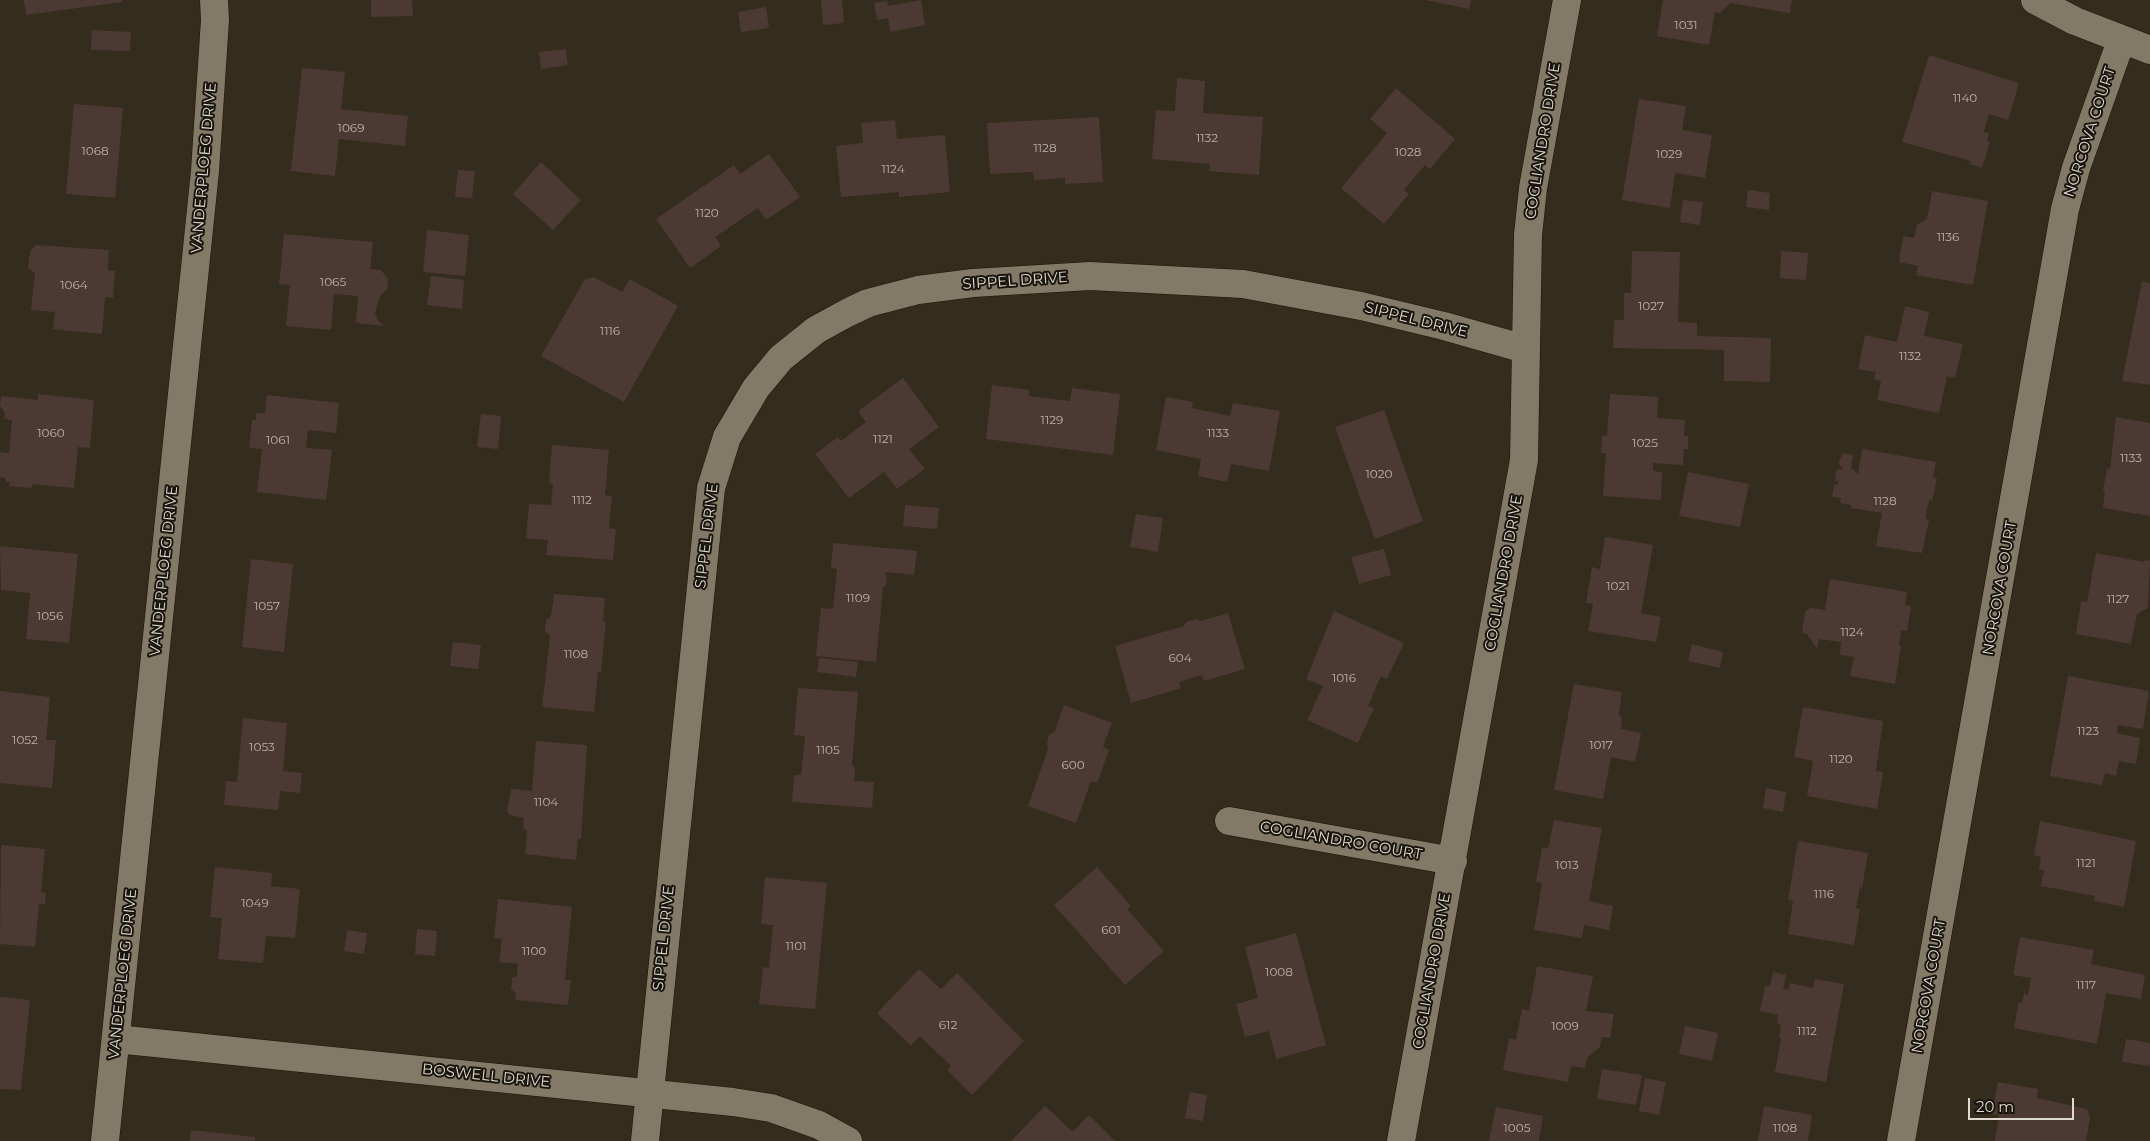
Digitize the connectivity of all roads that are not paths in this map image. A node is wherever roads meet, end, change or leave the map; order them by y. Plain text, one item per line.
1 (214, 0) edge
2 (1566, 0) edge
3 (2035, 0) edge
4 (2121, 40) junction
5 (2150, 50) edge
6 (1525, 349) junction
7 (1229, 821) dead end
8 (1452, 861) junction
9 (116, 1039) junction
10 (649, 1092) junction
11 (105, 1141) edge
12 (645, 1141) edge
13 (848, 1141) edge
14 (1401, 1141) edge
15 (1901, 1141) edge

1 - 9 street, VANDERPLOEG DRIVE
2 - 6 street, COGLIANDRO DRIVE
3 - 4 street
4 - 5 street
4 - 15 street, NORCOVA COURT
6 - 8 street, COGLIANDRO DRIVE
6 - 10 street, SIPPEL DRIVE
7 - 8 street, COGLIANDRO COURT
8 - 14 street, COGLIANDRO DRIVE
9 - 10 street, BOSWELL DRIVE
9 - 11 street, VANDERPLOEG DRIVE
10 - 12 street, SIPPEL DRIVE
10 - 13 street, BOSWELL DRIVE

